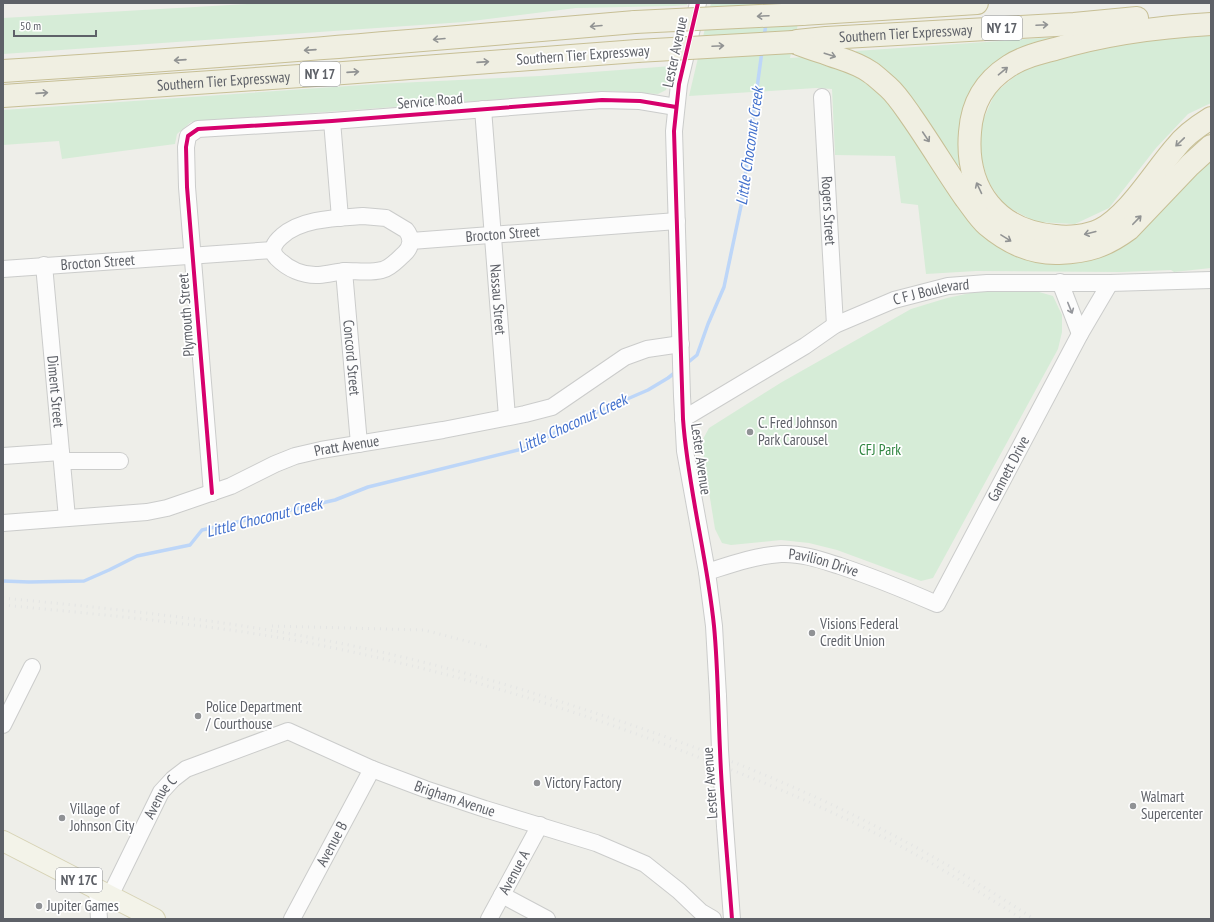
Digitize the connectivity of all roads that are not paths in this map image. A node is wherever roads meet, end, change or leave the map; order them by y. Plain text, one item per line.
1 (698, 3) edge
2 (893, 3) edge
3 (977, 3) edge
4 (840, 12) junction
5 (1211, 16) edge
6 (1211, 24) edge
7 (794, 42) junction
8 (3, 71) edge
9 (3, 96) edge
10 (822, 97) dead end
11 (676, 108) junction
12 (483, 109) junction
13 (1211, 118) edge
14 (332, 121) junction
15 (188, 136) joint
16 (1211, 146) edge
17 (340, 218) junction
18 (677, 221) junction
19 (492, 235) junction
20 (411, 241) junction
21 (273, 250) junction
22 (193, 256) junction
23 (44, 265) junction
24 (3, 269) edge
25 (344, 271) junction
26 (1211, 280) edge
27 (1060, 282) junction
28 (1110, 283) junction
29 (836, 325) junction
30 (1080, 334) junction
31 (681, 347) junction
32 (507, 417) junction
33 (683, 419) junction
34 (359, 444) junction
35 (3, 456) edge
36 (61, 457) junction
37 (120, 460) dead end
38 (212, 493) junction
39 (67, 518) junction
40 (3, 524) edge
41 (707, 572) junction
42 (937, 604) joint
43 (32, 667) dead end
44 (3, 725) edge
45 (186, 769) joint
46 (372, 769) junction
47 (540, 825) junction
48 (3, 841) edge
49 (104, 892) junction
50 (502, 895) junction
51 (99, 919) edge
52 (155, 919) edge
53 (292, 919) edge
54 (489, 919) edge
55 (548, 919) edge
56 (713, 919) edge
57 (732, 919) edge

1 - 11 street, Lester Avenue
2 - 4 highway
3 - 4 highway, Southern Tier Expressway / NY 17
4 -> 8 highway, Southern Tier Expressway / NY 17, bridge
7 -> 5 highway, Southern Tier Expressway / NY 17
13 -> 6 highway
9 -> 7 highway, Southern Tier Expressway / NY 17, bridge
7 -> 16 highway
10 - 29 street, Rogers Street
11 - 12 street, Service Road
11 - 18 street, Lester Avenue
12 - 14 street, Service Road
12 - 19 street, Nassau Street
14 - 15 street, Service Road
14 - 17 street
15 - 22 street, Plymouth Street
17 - 20 street
17 - 21 street
18 - 19 street, Brocton Street
18 - 31 street, Lester Avenue
19 - 20 street, Brocton Street
19 - 32 street, Nassau Street
20 - 25 street
21 - 22 street, Brocton Street
21 - 25 street
22 - 23 street, Brocton Street
22 - 38 street, Plymouth Street
23 - 24 street, Brocton Street
23 - 36 street, Diment Street
25 - 34 street, Concord Street
26 - 28 street, C F J Boulevard
27 - 28 street, C F J Boulevard
27 - 29 street, C F J Boulevard
27 -> 30 street
28 - 30 street, Gannett Drive
29 - 33 street, C F J Boulevard
30 - 42 street, Gannett Drive
31 - 32 street, Pratt Avenue
31 - 33 street, Lester Avenue
32 - 34 street, Pratt Avenue
33 - 41 street, Lester Avenue
34 - 38 street, Pratt Avenue
35 - 36 street
36 - 37 street
36 - 39 street, Diment Street
38 - 39 street, Pratt Avenue
39 - 40 street, Pratt Avenue
41 - 42 street, Pavilion Drive
41 - 57 street, Lester Avenue, bridge
43 - 44 street
45 - 46 street, Brigham Avenue
45 - 49 street, Avenue C
46 - 47 street, Brigham Avenue
46 - 53 street, Avenue B
47 - 50 street, Avenue A
47 - 56 street, Brigham Avenue
48 - 49 main road, NY 17C
49 - 51 street
49 - 52 main road, NY 17C
50 - 54 street, Avenue A
50 - 55 street

